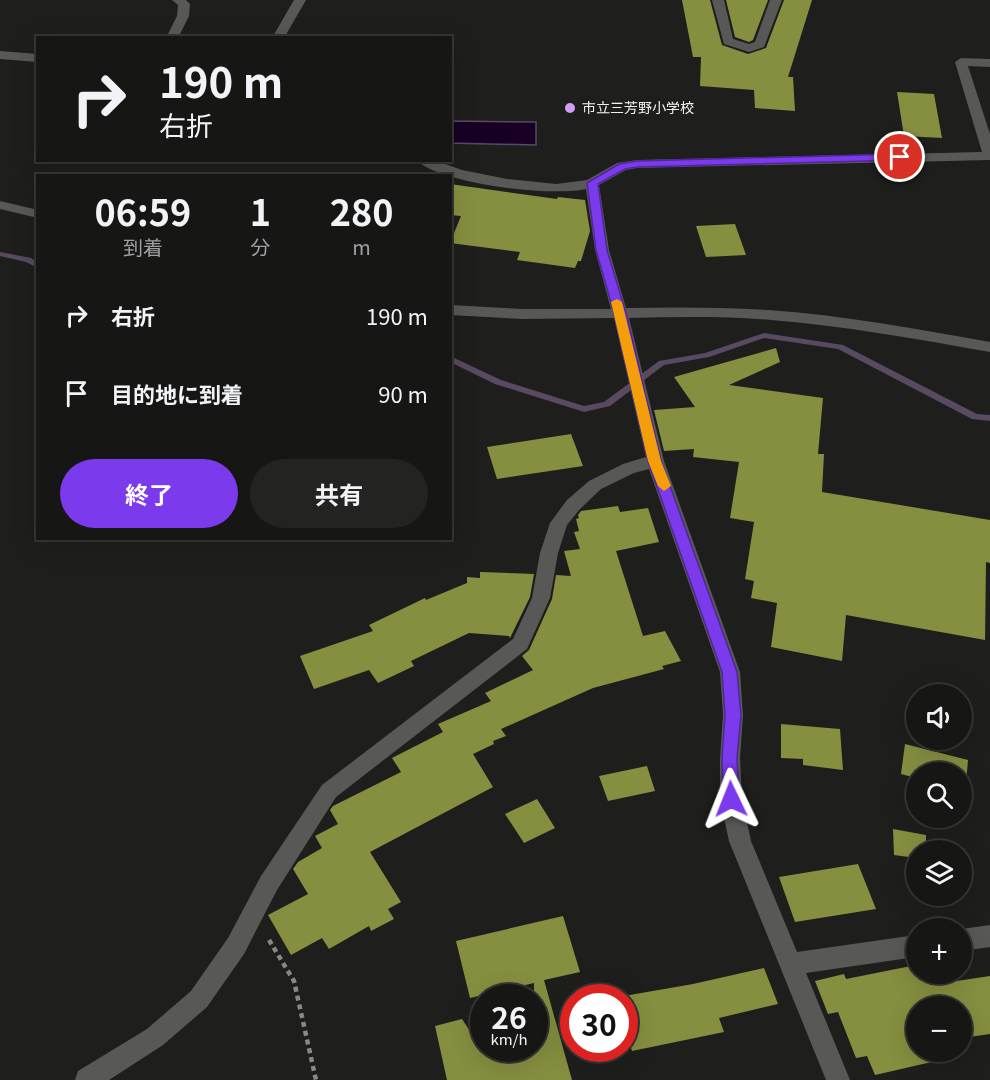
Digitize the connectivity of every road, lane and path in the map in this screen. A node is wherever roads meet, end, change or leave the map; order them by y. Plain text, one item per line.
1 (178, 0) edge
2 (300, 0) edge
3 (718, 0) edge
4 (776, 0) edge
5 (173, 36) edge
6 (279, 36) edge
7 (0, 55) edge
8 (36, 58) edge
9 (990, 63) edge
10 (990, 155) edge
11 (427, 162) edge
12 (592, 183) junction
13 (0, 205) edge
14 (36, 214) edge
15 (452, 310) edge
16 (620, 313) junction
17 (990, 347) edge
18 (655, 461) junction
19 (252, 915) junction
20 (990, 936) edge
21 (972, 939) edge
22 (906, 947) edge
23 (791, 964) junction
24 (87, 1080) edge
25 (316, 1080) edge
26 (838, 1080) edge

1 - 5 street
2 - 6 street
3 - 4 street
7 - 8 street
9 - 10 street
10 - 12 street
11 - 12 street
12 - 16 street
13 - 14 street
15 - 16 street
16 - 17 street
16 - 18 street
18 - 19 street
18 - 23 street
19 - 24 street
19 - 25 path
20 - 21 street
22 - 23 street
23 - 26 street

